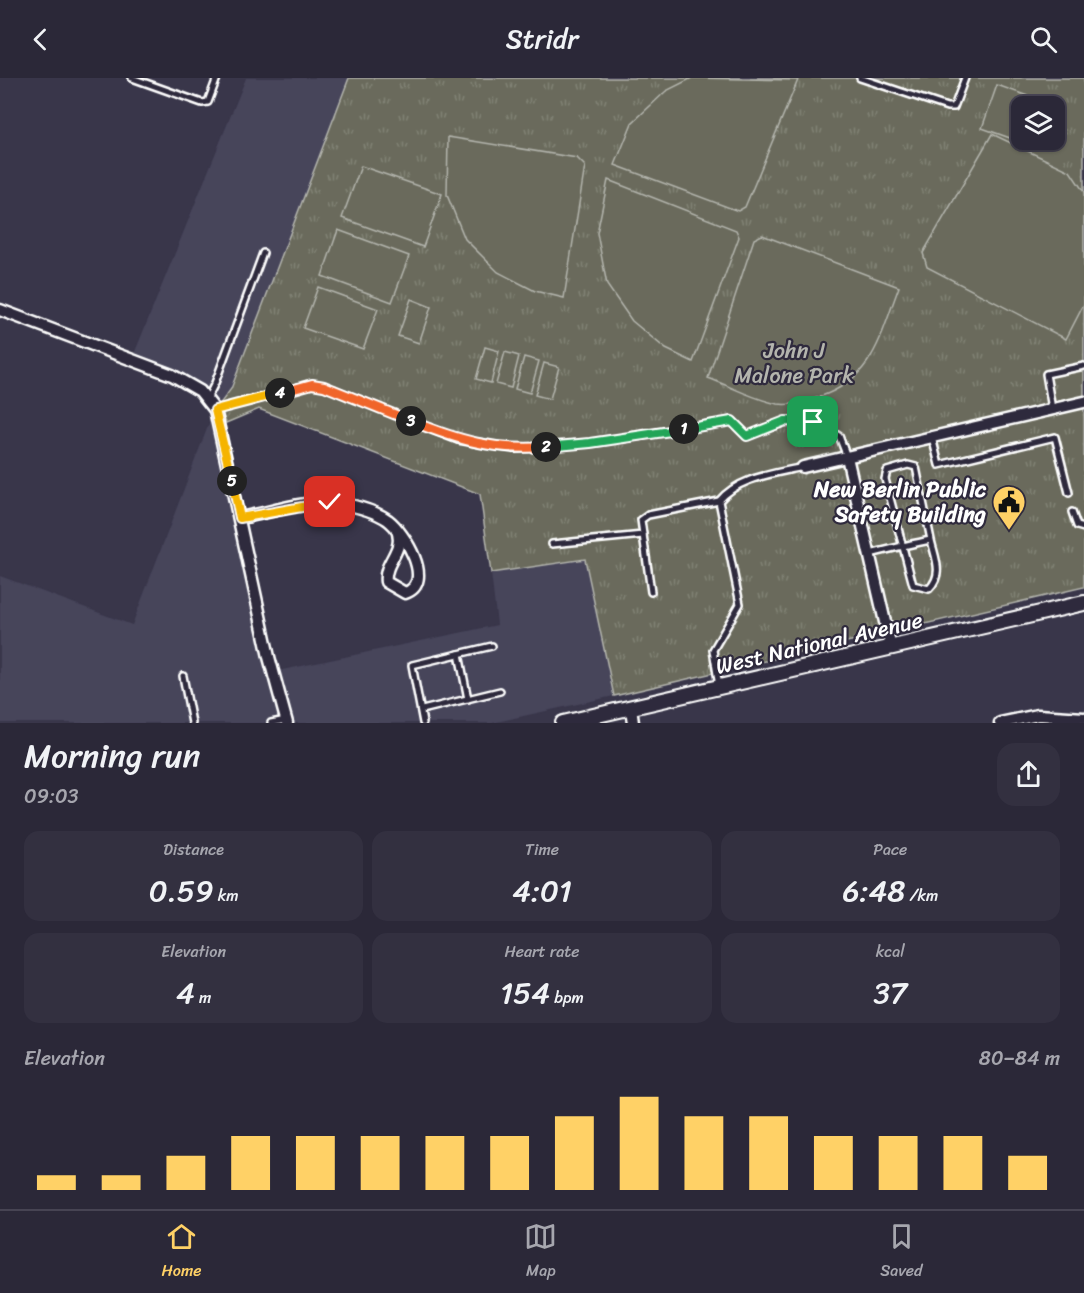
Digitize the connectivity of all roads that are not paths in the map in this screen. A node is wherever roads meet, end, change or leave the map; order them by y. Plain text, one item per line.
1 (132, 78) edge
2 (217, 78) edge
3 (860, 78) edge
4 (965, 78) edge
5 (263, 253) dead end
6 (0, 310) edge
7 (1084, 366) edge
8 (207, 399) junction
9 (1084, 402) edge
10 (1052, 409) junction
11 (215, 410) junction
12 (932, 437) junction
13 (847, 457) junction
14 (803, 467) joint
15 (1069, 493) dead end
16 (719, 501) junction
17 (1072, 512) dead end
18 (240, 518) junction
19 (396, 528) junction
20 (1084, 528) edge
21 (642, 535) junction
22 (931, 540) junction
23 (552, 544) dead end
24 (903, 546) junction
25 (870, 554) junction
26 (651, 592) dead end
27 (1084, 603) edge
28 (492, 646) dead end
29 (891, 648) junction
30 (459, 654) junction
31 (183, 676) dead end
32 (719, 687) junction
33 (500, 691) dead end
34 (468, 699) junction
35 (631, 708) junction
36 (422, 710) junction
37 (1084, 718) edge
38 (286, 721) edge
39 (192, 723) edge
40 (271, 723) edge
41 (423, 723) edge
42 (564, 723) edge
43 (633, 723) edge
44 (1000, 723) edge

1 - 2 lane
3 - 4 lane
5 - 8 lane
6 - 8 street
7 - 10 lane
8 - 11 street
9 - 10 street
10 - 12 street
11 - 13 lane
11 - 18 street
12 - 13 street
12 - 15 lane
13 - 14 street
13 - 25 street
14 - 16 lane
16 - 21 lane
16 - 32 lane
17 - 20 lane
18 - 19 street
18 - 38 street
19 - 19 street
21 - 23 lane
21 - 26 lane
22 - 24 lane
22 - 24 lane
22 - 24 lane
24 - 25 lane
25 - 29 street
27 - 29 main road, West National Avenue
28 - 30 lane
29 - 32 main road, West National Avenue
30 - 34 lane
30 - 36 lane
31 - 39 lane
32 - 35 main road, West National Avenue
33 - 34 lane
34 - 36 lane
35 - 42 main road, West National Avenue
35 - 43 street
36 - 41 lane
37 - 44 street
38 - 40 lane

